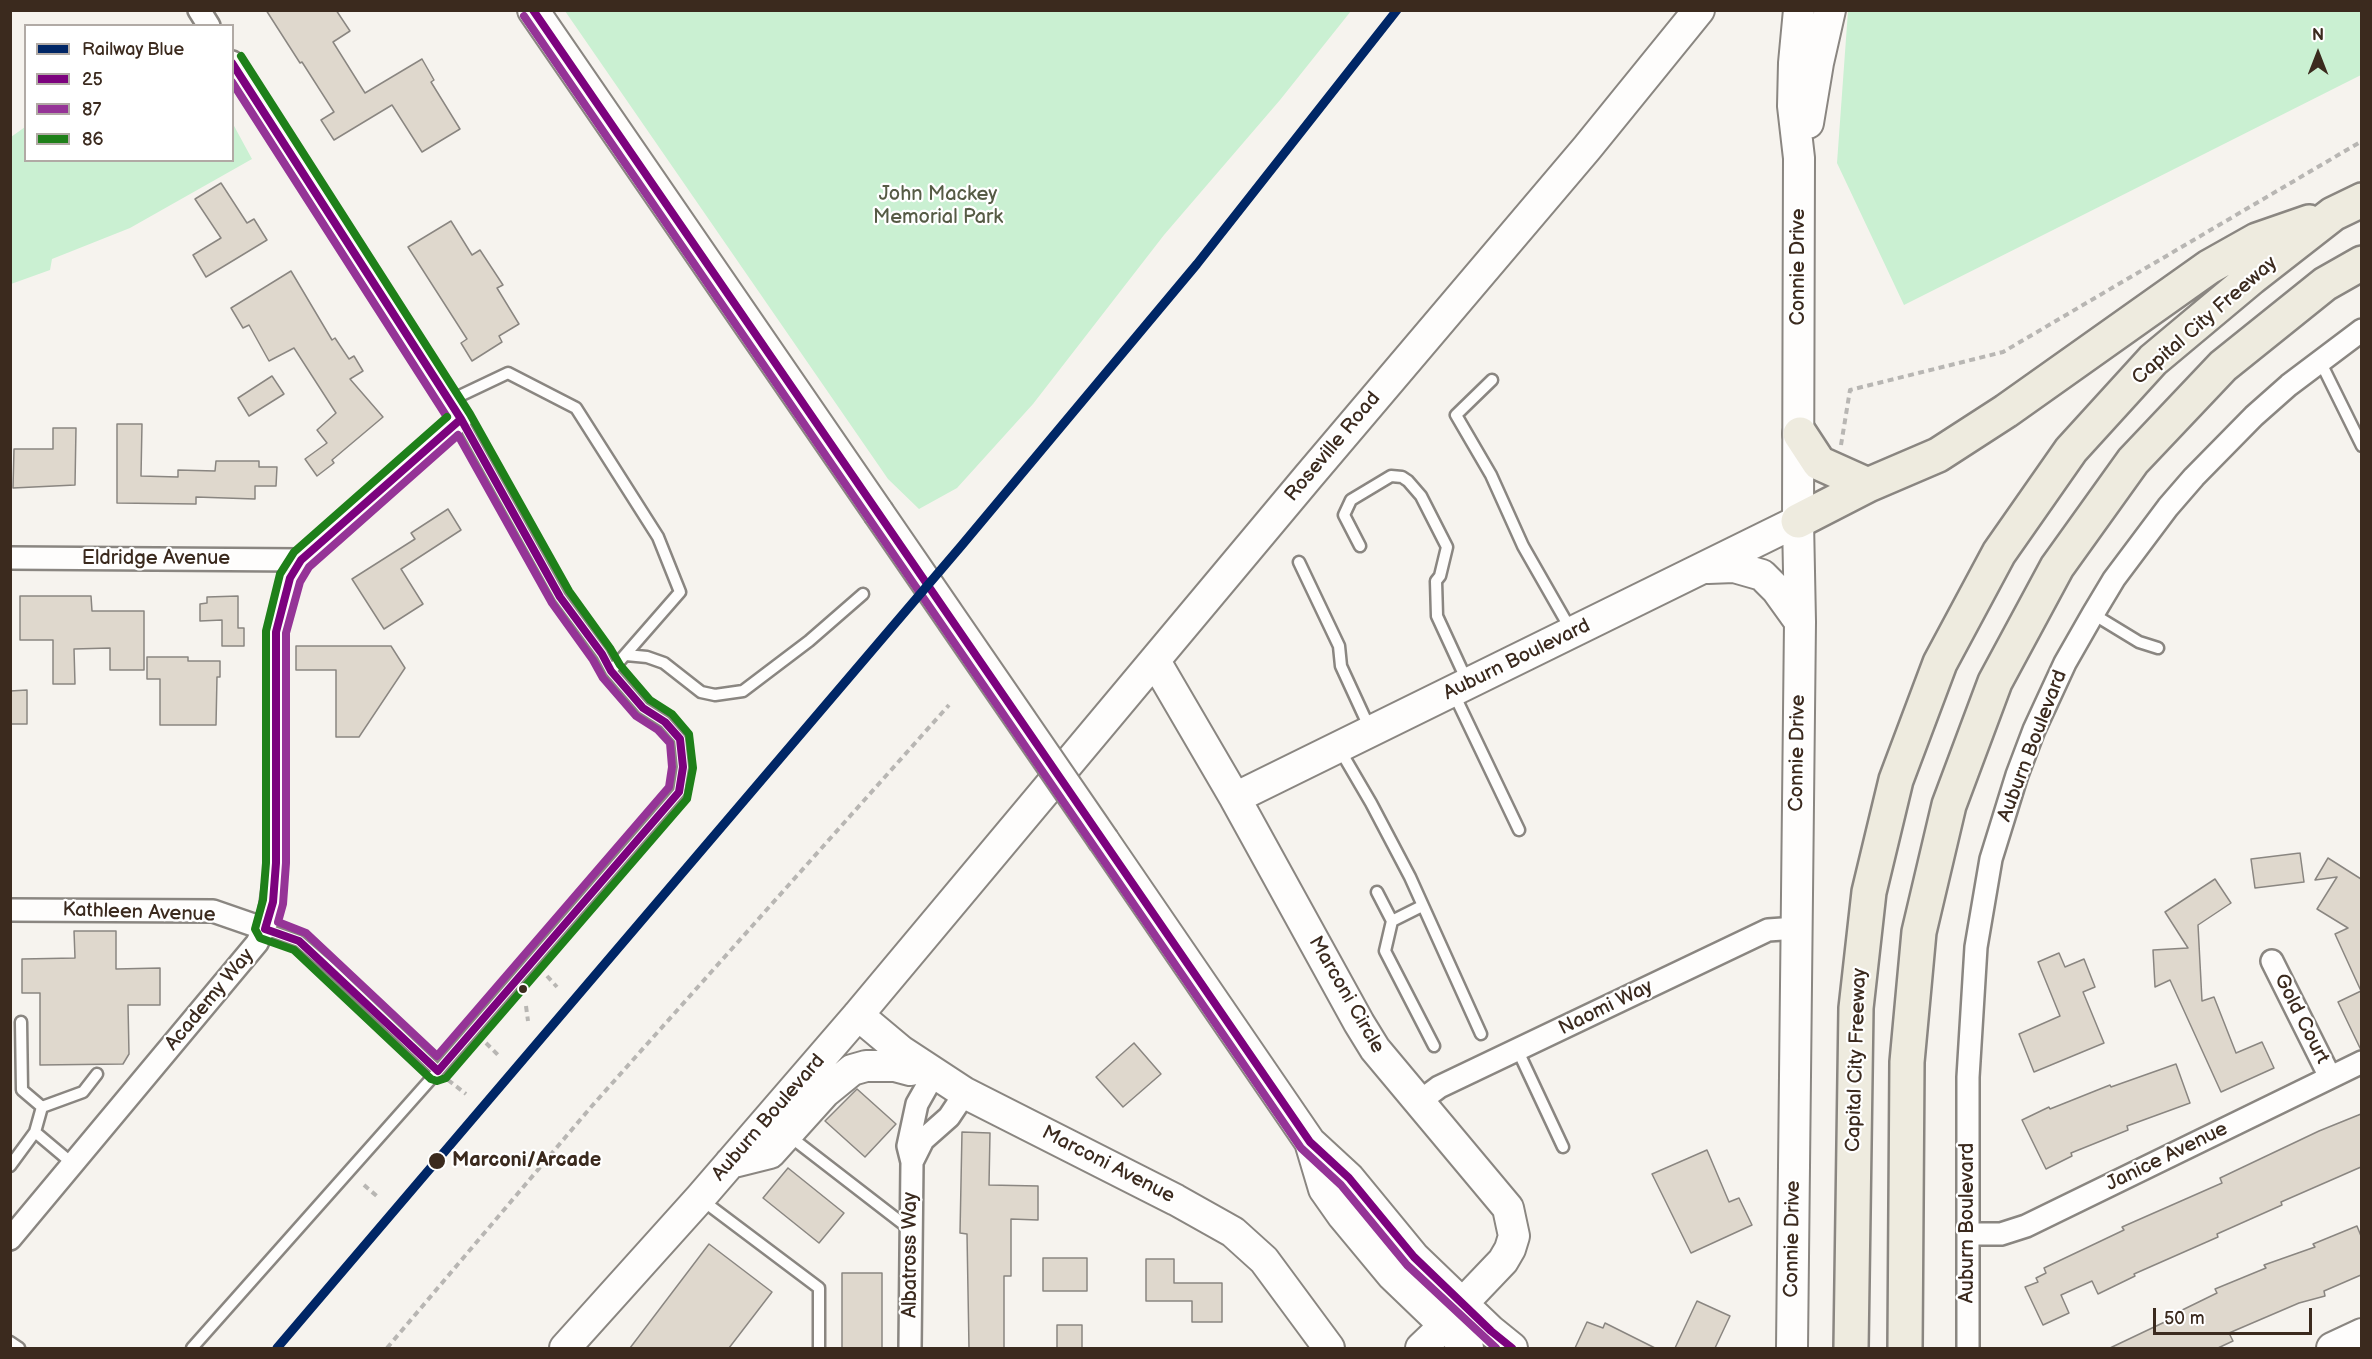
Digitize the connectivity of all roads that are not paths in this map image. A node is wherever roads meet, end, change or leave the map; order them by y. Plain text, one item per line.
1 (199, 10) edge
2 (532, 10) edge
3 (1699, 10) edge
4 (1799, 10) edge
5 (1830, 10) edge
6 (208, 24) edge
7 (234, 65) edge
8 (1799, 158) junction
9 (2347, 207) edge
10 (2361, 264) edge
11 (2361, 330) edge
12 (2320, 361) junction
13 (1492, 380) dead end
14 (449, 401) junction
15 (461, 419) junction
16 (1800, 434) junction
17 (2361, 446) edge
18 (1868, 485) junction
19 (1798, 521) junction
20 (1360, 546) dead end
21 (10, 558) edge
22 (301, 560) junction
23 (1299, 562) dead end
24 (1705, 568) junction
25 (863, 594) dead end
26 (2093, 614) junction
27 (1800, 622) junction
28 (1573, 633) junction
29 (2158, 648) dead end
30 (626, 655) junction
31 (1155, 661) junction
32 (611, 671) junction
33 (1461, 687) junction
34 (1371, 731) junction
35 (1338, 747) junction
36 (1235, 798) junction
37 (1519, 830) dead end
38 (968, 885) joint
39 (1377, 892) dead end
40 (1422, 906) junction
41 (10, 910) edge
42 (1392, 921) junction
43 (1797, 928) junction
44 (265, 929) junction
45 (2272, 961) dead end
46 (858, 1015) junction
47 (21, 1022) dead end
48 (1481, 1034) dead end
49 (1434, 1046) dead end
50 (1518, 1051) junction
51 (2361, 1062) edge
52 (929, 1070) junction
53 (97, 1074) dead end
54 (441, 1074) junction
55 (2330, 1077) junction
56 (965, 1093) junction
57 (1419, 1102) junction
58 (42, 1107) junction
59 (34, 1132) junction
60 (788, 1135) junction
61 (1563, 1147) dead end
62 (912, 1162) junction
63 (730, 1163) junction
64 (73, 1164) junction
65 (10, 1166) edge
66 (700, 1198) junction
67 (911, 1230) junction
68 (1968, 1234) junction
69 (10, 1239) edge
70 (1453, 1315) junction
71 (2361, 1334) edge
72 (10, 1342) edge
73 (19, 1348) edge
74 (192, 1348) edge
75 (565, 1348) edge
76 (819, 1348) edge
77 (910, 1348) edge
78 (1329, 1348) edge
79 (1421, 1348) edge
80 (1468, 1348) edge
81 (1512, 1348) edge
82 (1792, 1348) edge
83 (1851, 1348) edge
84 (1905, 1348) edge
85 (1968, 1348) edge
86 (2332, 1348) edge

1 - 6 street
2 - 70 street, bridge
3 - 31 street, Roseville Road
4 - 8 street, Connie Drive
5 - 8 street, Connie Drive
7 - 14 street
8 - 16 street, Connie Drive
9 - 18 highway
9 - 83 highway, Capital City Freeway
10 - 84 highway
11 - 12 street, Auburn Boulevard
12 - 17 lane
12 - 26 street, Auburn Boulevard
13 - 28 lane
14 - 15 street
14 - 30 lane
15 - 22 street, Academy Way
15 - 32 lane
16 - 18 highway
16 - 19 street, Connie Drive
18 - 19 highway
19 - 24 street, Auburn Boulevard
19 - 27 street, Connie Drive
20 - 33 lane
21 - 22 street, Eldridge Avenue
22 - 44 street, Academy Way
23 - 34 lane
24 - 27 street
24 - 28 street, Auburn Boulevard
25 - 30 lane
26 - 29 lane
26 - 68 street, Auburn Boulevard
27 - 43 street, Connie Drive
28 - 33 street, Auburn Boulevard
30 - 32 lane
31 - 36 street, Marconi Circle
31 - 38 street, Roseville Road
32 - 54 lane
33 - 34 street, Auburn Boulevard
33 - 37 lane
34 - 35 street, Auburn Boulevard
35 - 36 street, Auburn Boulevard
35 - 40 lane
36 - 57 street, Marconi Circle
38 - 46 street, Auburn Boulevard
39 - 42 lane
40 - 42 lane
40 - 48 lane
41 - 44 street, Kathleen Avenue
42 - 49 lane
43 - 50 street, Naomi Way
43 - 82 street, Connie Drive
44 - 54 lane
44 - 64 street, Academy Way
45 - 55 street, Gold Court
46 - 52 street, Marconi Avenue
46 - 63 street, Auburn Boulevard
47 - 58 lane
50 - 57 street, Naomi Way
50 - 61 lane
51 - 55 street, Janice Avenue
52 - 56 street, Marconi Avenue
52 - 60 street
52 - 62 street, Albatross Way
53 - 58 lane
54 - 74 lane
55 - 68 street, Janice Avenue
56 - 62 street, Albatross Way
56 - 78 street, Marconi Avenue
57 - 70 street, Marconi Circle
58 - 59 lane
59 - 64 lane
59 - 65 lane
60 - 63 street
60 - 67 lane
62 - 67 street, Albatross Way
63 - 66 street, Auburn Boulevard
64 - 69 street, Academy Way
66 - 75 street, Auburn Boulevard
66 - 76 lane
67 - 77 street, Albatross Way
68 - 85 street, Auburn Boulevard
70 - 79 street
70 - 80 street
70 - 81 street
71 - 86 street
72 - 73 lane

